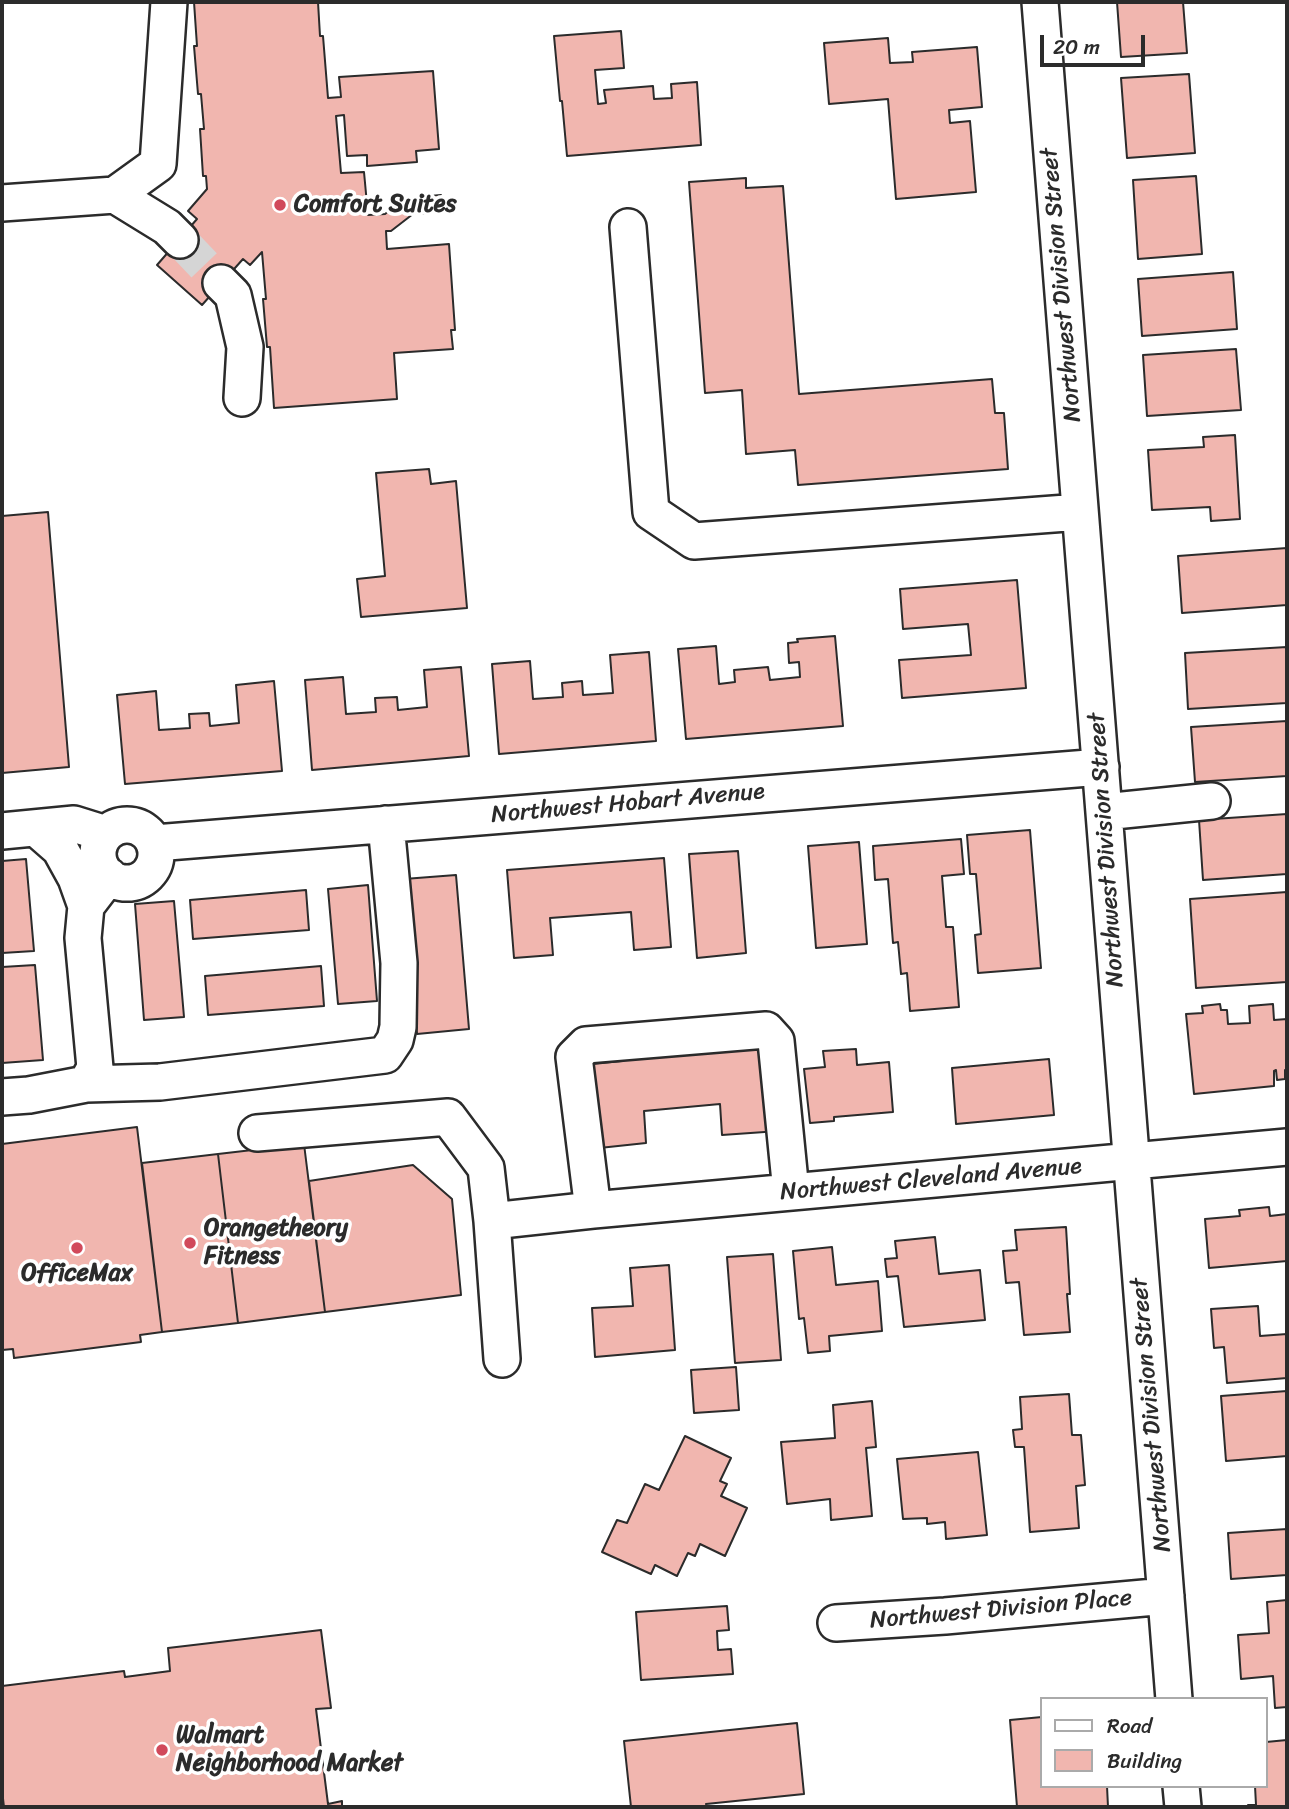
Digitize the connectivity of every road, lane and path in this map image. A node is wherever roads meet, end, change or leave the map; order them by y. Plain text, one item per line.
1 (169, 2) edge
2 (1040, 2) edge
3 (115, 195) junction
4 (2, 203) edge
5 (628, 227) dead end
6 (180, 240) tunnel mouth
7 (221, 283) tunnel mouth
8 (242, 398) dead end
9 (1080, 512) junction
10 (1101, 766) junction
11 (1212, 801) dead end
12 (1104, 812) junction
13 (386, 824) junction
14 (19, 829) edge
15 (106, 834) junction
16 (155, 843) junction
17 (108, 876) junction
18 (86, 906) junction
19 (86, 1084) junction
20 (2, 1097) edge
21 (257, 1133) dead end
22 (1287, 1147) edge
23 (1132, 1162) junction
24 (791, 1192) junction
25 (584, 1211) junction
26 (492, 1221) junction
27 (502, 1359) dead end
28 (1166, 1596) junction
29 (836, 1623) dead end
30 (1174, 1697) edge
31 (1181, 1788) edge
32 (1183, 1807) edge

1 - 3 street
2 - 9 street, Northwest Division Street
3 - 4 street
3 - 6 street
5 - 9 street
7 - 8 street
9 - 10 street, Northwest Division Street
10 - 12 street, Northwest Division Street
10 - 13 street, Northwest Hobart Avenue
11 - 12 street
12 - 23 street, Northwest Division Street
13 - 16 street, Northwest Hobart Avenue
13 - 19 street
14 - 15 street
14 - 18 street
15 - 16 street
15 - 17 street
16 - 17 street
17 - 18 street
18 - 19 street
19 - 20 street
21 - 26 street
22 - 23 street, Northwest Cleveland Avenue
23 - 24 street, Northwest Cleveland Avenue
23 - 28 street, Northwest Division Street
24 - 25 street, Northwest Cleveland Avenue
24 - 25 street
25 - 26 street, Northwest Cleveland Avenue
26 - 27 street
28 - 29 street, Northwest Division Place
28 - 30 street, Northwest Division Street
31 - 32 street

